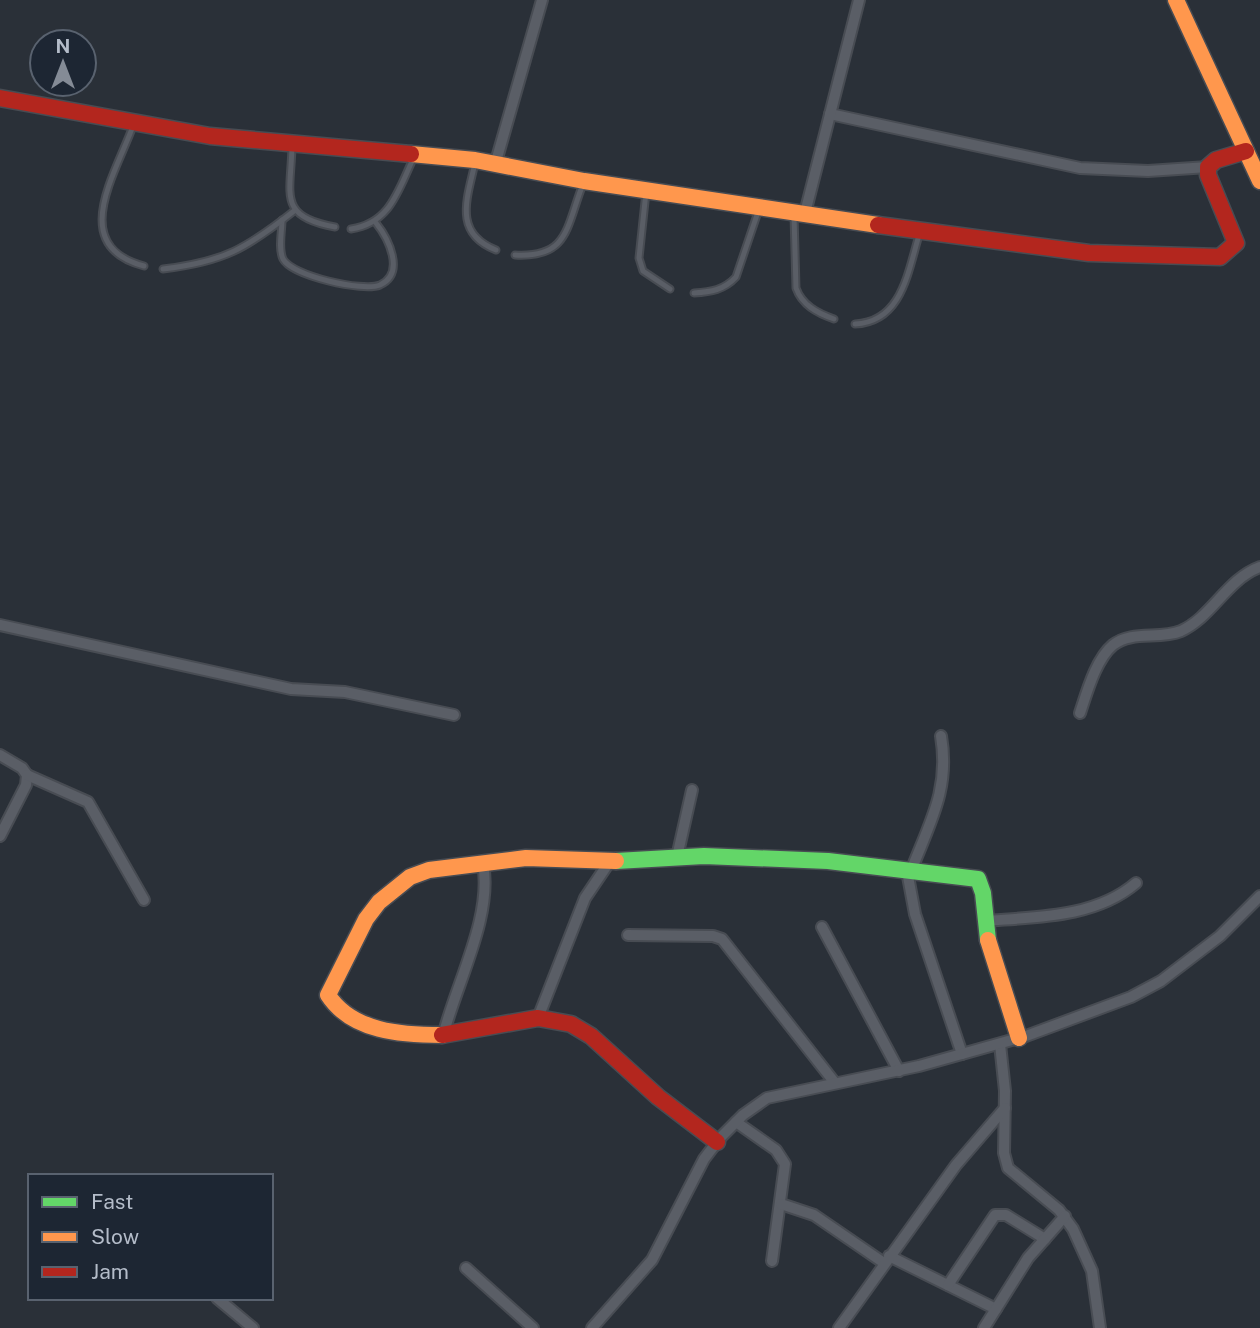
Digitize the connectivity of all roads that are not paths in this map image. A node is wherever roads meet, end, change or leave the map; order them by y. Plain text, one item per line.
1 (542, 0) edge
2 (859, 0) edge
3 (1176, 0) edge
4 (0, 98) edge
5 (830, 114) junction
6 (134, 122) junction
7 (292, 142) junction
8 (1246, 151) junction
9 (416, 154) junction
10 (475, 160) junction
11 (495, 164) junction
12 (1208, 167) junction
13 (583, 181) junction
14 (1260, 181) edge
15 (646, 189) junction
16 (760, 206) junction
17 (295, 211) junction
18 (799, 213) junction
19 (282, 220) junction
20 (376, 223) junction
21 (335, 227) dead end
22 (351, 229) dead end
23 (920, 231) junction
24 (496, 250) dead end
25 (514, 255) dead end
26 (144, 266) dead end
27 (163, 269) dead end
28 (670, 289) dead end
29 (694, 293) dead end
30 (834, 319) dead end
31 (855, 324) dead end
32 (1260, 567) edge
33 (0, 625) edge
34 (1080, 712) dead end
35 (454, 715) dead end
36 (941, 736) dead end
37 (0, 755) edge
38 (27, 775) junction
39 (692, 790) dead end
40 (0, 836) edge
41 (677, 856) junction
42 (610, 861) junction
43 (483, 864) junction
44 (909, 871) junction
45 (1136, 883) dead end
46 (1260, 896) edge
47 (144, 900) dead end
48 (984, 921) junction
49 (822, 927) dead end
50 (628, 934) dead end
51 (538, 1018) junction
52 (443, 1036) junction
53 (1019, 1038) junction
54 (1000, 1044) junction
55 (962, 1054) junction
56 (899, 1071) junction
57 (835, 1083) junction
58 (1005, 1108) junction
59 (736, 1122) junction
60 (717, 1142) junction
61 (781, 1204) junction
62 (1065, 1216) junction
63 (1045, 1239) junction
64 (886, 1260) junction
65 (772, 1261) dead end
66 (466, 1268) dead end
67 (948, 1285) junction
68 (219, 1300) edge
69 (996, 1309) junction
70 (253, 1328) edge
71 (533, 1328) edge
72 (592, 1328) edge
73 (839, 1328) edge
74 (984, 1328) edge
75 (1100, 1328) edge

1 - 11 street
2 - 5 street
3 - 8 street
4 - 6 street
5 - 12 street
5 - 18 street
6 - 7 street
6 - 26 lane
7 - 9 street
7 - 17 lane
8 - 12 street
8 - 14 street
9 - 10 street
9 - 20 lane
10 - 11 street
10 - 24 lane
11 - 13 street
12 - 23 street
13 - 15 street
13 - 25 lane
15 - 16 street
15 - 28 lane
16 - 18 street
16 - 29 lane
17 - 19 lane
17 - 21 lane
18 - 23 street
18 - 30 lane
19 - 20 lane
19 - 27 lane
20 - 22 lane
23 - 31 lane
32 - 34 street
33 - 35 street
36 - 44 street
37 - 38 street
38 - 40 street
38 - 47 street
39 - 41 street
41 - 42 street
41 - 44 street
42 - 43 street
42 - 51 street
43 - 52 street
43 - 52 street
44 - 48 street
44 - 55 street
45 - 48 street
46 - 53 street
48 - 53 street
49 - 56 street
50 - 57 street
51 - 52 street
51 - 60 street
53 - 54 street
54 - 55 street
54 - 58 street
55 - 56 street
56 - 57 street
57 - 59 street
58 - 62 street
58 - 64 street
59 - 60 street
59 - 61 street
60 - 72 street
61 - 64 street
61 - 65 street
62 - 63 street
62 - 75 street
63 - 67 street
63 - 69 street
64 - 67 street
64 - 73 street
66 - 71 street
67 - 69 street
68 - 70 street
69 - 74 street

